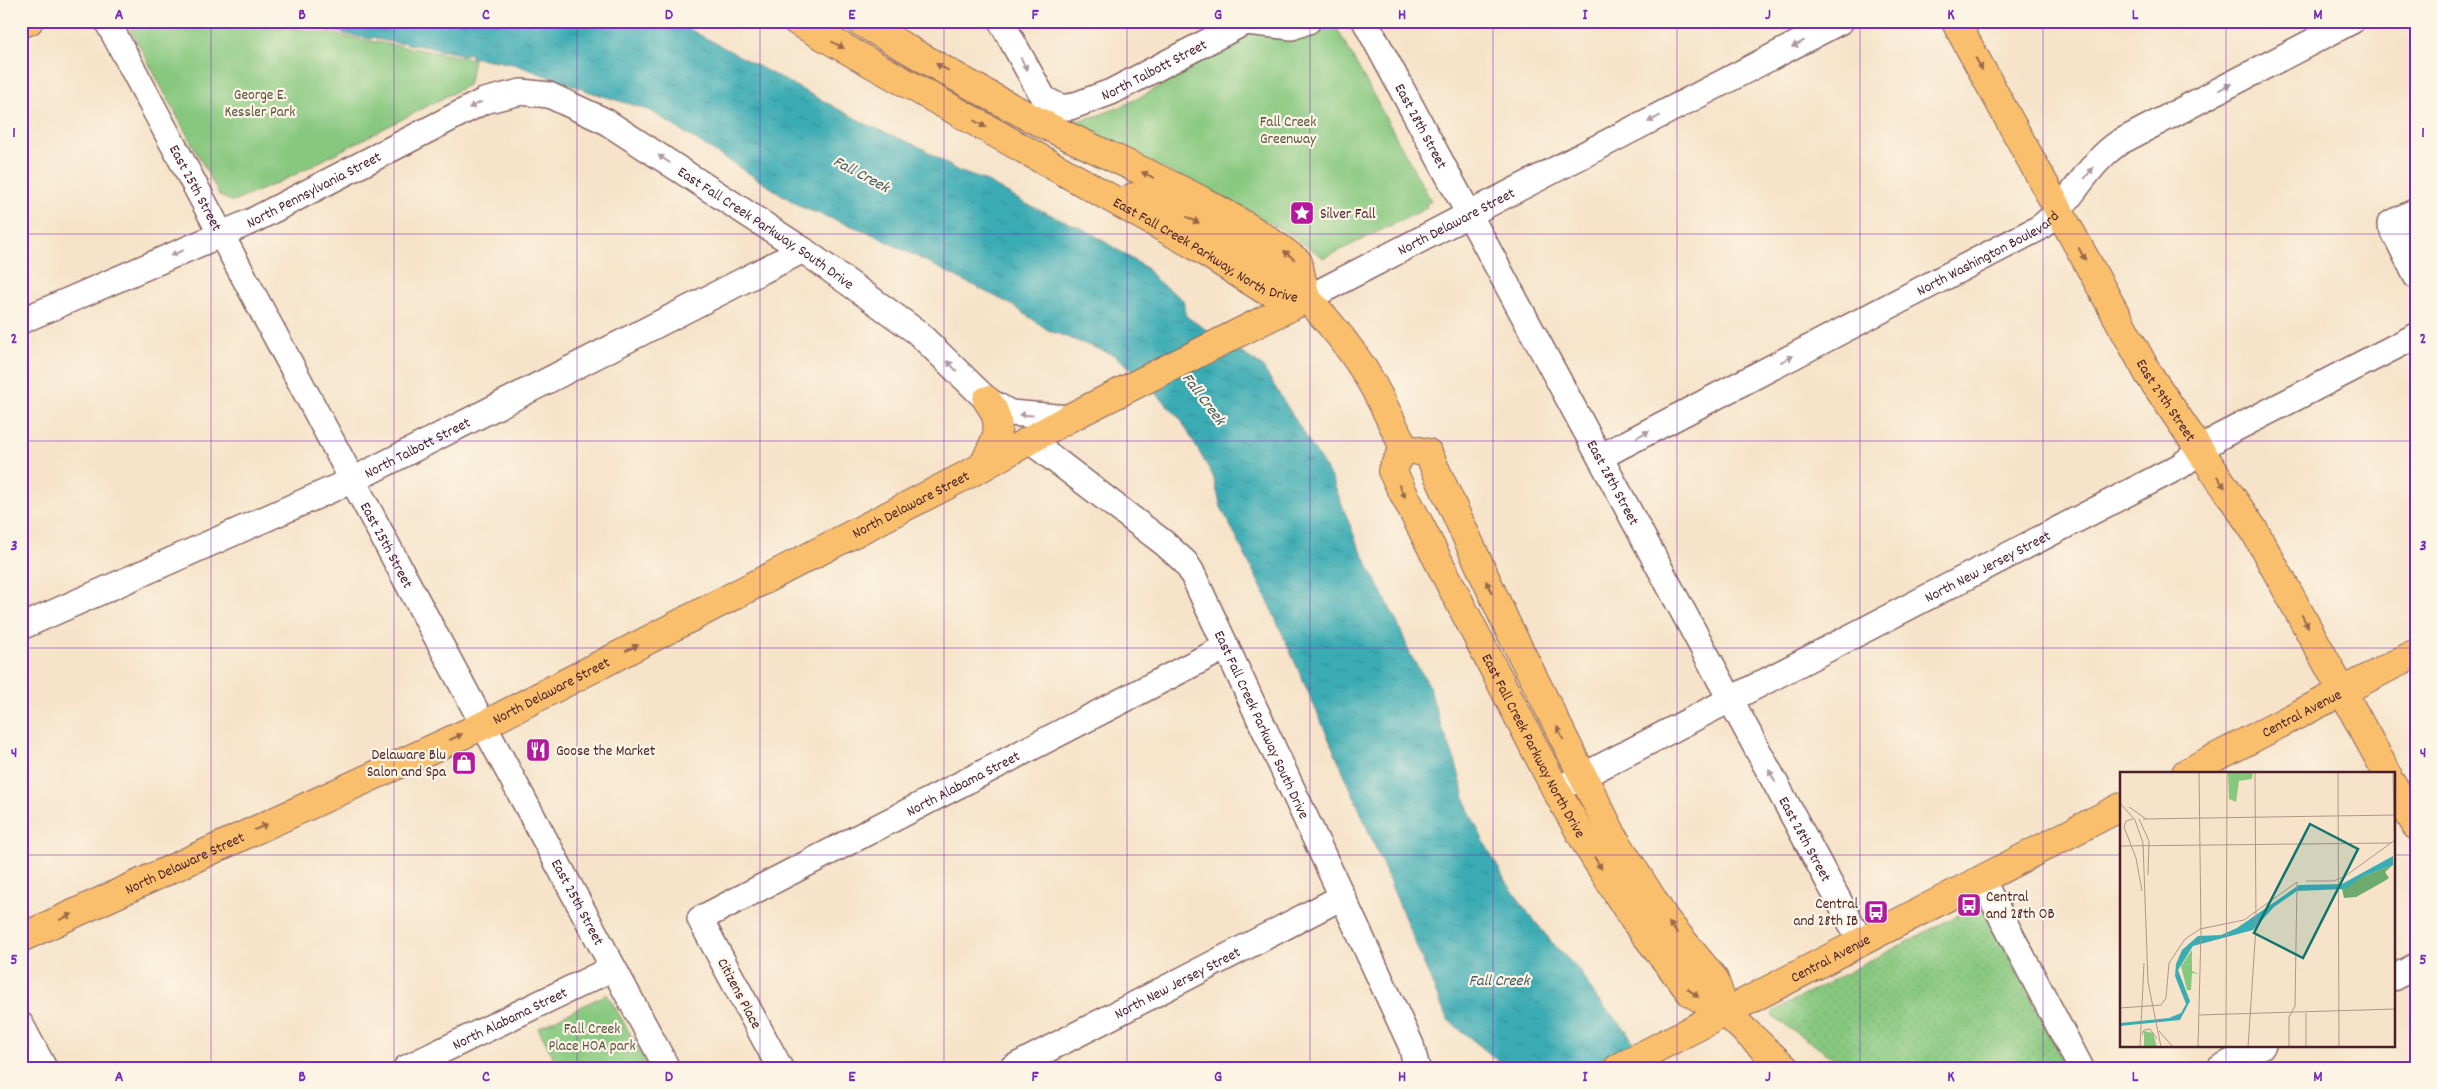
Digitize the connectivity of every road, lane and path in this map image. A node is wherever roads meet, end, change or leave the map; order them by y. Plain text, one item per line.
1 (29, 21) edge
2 (107, 21) edge
3 (796, 21) edge
4 (859, 21) edge
5 (1001, 21) edge
6 (1308, 21) edge
7 (1365, 21) edge
8 (1841, 21) edge
9 (1955, 21) edge
10 (2352, 21) edge
11 (21, 24) edge
12 (522, 92) joint
13 (2416, 210) edge
14 (2059, 211) junction
15 (1468, 216) junction
16 (222, 234) junction
17 (803, 250) junction
18 (2416, 276) edge
19 (1306, 299) junction
20 (21, 321) edge
21 (2416, 336) edge
22 (987, 400) junction
23 (1075, 415) junction
24 (1029, 440) junction
25 (1404, 448) junction
26 (2199, 452) junction
27 (1600, 457) junction
28 (982, 467) junction
29 (353, 480) junction
30 (21, 627) edge
31 (1226, 647) junction
32 (2416, 653) edge
33 (2343, 691) junction
34 (1731, 699) junction
35 (484, 725) junction
36 (2188, 772) edge
37 (2386, 772) edge
38 (1583, 776) junction
39 (2394, 787) edge
40 (1556, 790) junction
41 (2120, 808) edge
42 (2416, 826) edge
43 (1982, 880) junction
44 (1342, 897) junction
45 (700, 919) joint
46 (21, 938) edge
47 (1862, 942) junction
48 (2416, 966) edge
49 (613, 968) junction
50 (2394, 977) edge
51 (1726, 1013) junction
52 (21, 1025) edge
53 (2261, 1046) edge
54 (44, 1068) edge
55 (406, 1068) edge
56 (667, 1068) edge
57 (780, 1068) edge
58 (1012, 1068) edge
59 (1417, 1068) edge
60 (1618, 1068) edge
61 (1785, 1068) edge
62 (2081, 1068) edge
63 (2220, 1068) edge

1 - 11 main road
2 - 16 street, East 25th Street
3 -> 19 main road, East Fall Creek Parkway, North Drive
19 -> 4 main road, East Fall Creek Parkway, North Drive
5 -> 6 street, North Talbott Street
7 - 15 street, East 28th Street
8 -> 15 street, North Delaware Street
9 -> 14 main road, East 29th Street
14 -> 10 street, North Washington Boulevard
12 -> 16 street, North Pennsylvania Street
17 -> 12 street, East Fall Creek Parkway, South Drive
13 - 18 street
14 -> 26 main road, East 29th Street
27 -> 14 street, North Washington Boulevard
15 - 19 street, North Delaware Street
15 - 27 street, East 28th Street
16 -> 20 street, North Pennsylvania Street
16 - 29 street, East 25th Street
22 -> 17 street, East Fall Creek Parkway, South Drive
17 - 29 street, North Talbott Street
19 - 23 main road, North Delaware Street
19 - 25 main road
21 - 26 street, North New Jersey Street
23 -> 22 street
22 - 28 main road
23 - 24 main road, North Delaware Street
24 - 28 main road, North Delaware Street
24 - 31 street, East Fall Creek Parkway South Drive
38 -> 25 main road, East Fall Creek Parkway North Drive
25 -> 40 main road, East Fall Creek Parkway North Drive
26 -> 33 main road, East 29th Street
26 - 34 street, North New Jersey Street
27 - 34 street, East 28th Street
35 -> 28 main road, North Delaware Street
29 - 30 street, North Talbott Street
29 - 35 street, East 25th Street
31 - 44 street, East Fall Creek Parkway South Drive
31 - 45 street, North Alabama Street
32 - 33 main road, Central Avenue
33 - 36 main road, Central Avenue
33 - 37 main road, East 29th Street
34 - 38 street, North New Jersey Street
47 -> 34 street, East 28th Street
46 -> 35 main road, North Delaware Street
35 - 49 street, East 25th Street
38 - 40 street, North New Jersey Street
51 -> 38 main road, East Fall Creek Parkway North Drive
39 - 42 main road
40 -> 51 main road, East Fall Creek Parkway North Drive
41 - 43 main road, Central Avenue
43 - 47 main road, Central Avenue
43 - 62 street
44 - 58 street, North New Jersey Street
44 - 59 street, East Fall Creek Parkway South Drive
45 - 57 street, Citizens Place
47 - 51 main road, Central Avenue
48 - 50 street
49 - 55 street, North Alabama Street
49 - 56 street, East 25th Street
51 - 60 main road, Central Avenue
51 - 61 main road, East Fall Creek Parkway North Drive
52 - 54 street
53 - 63 street

